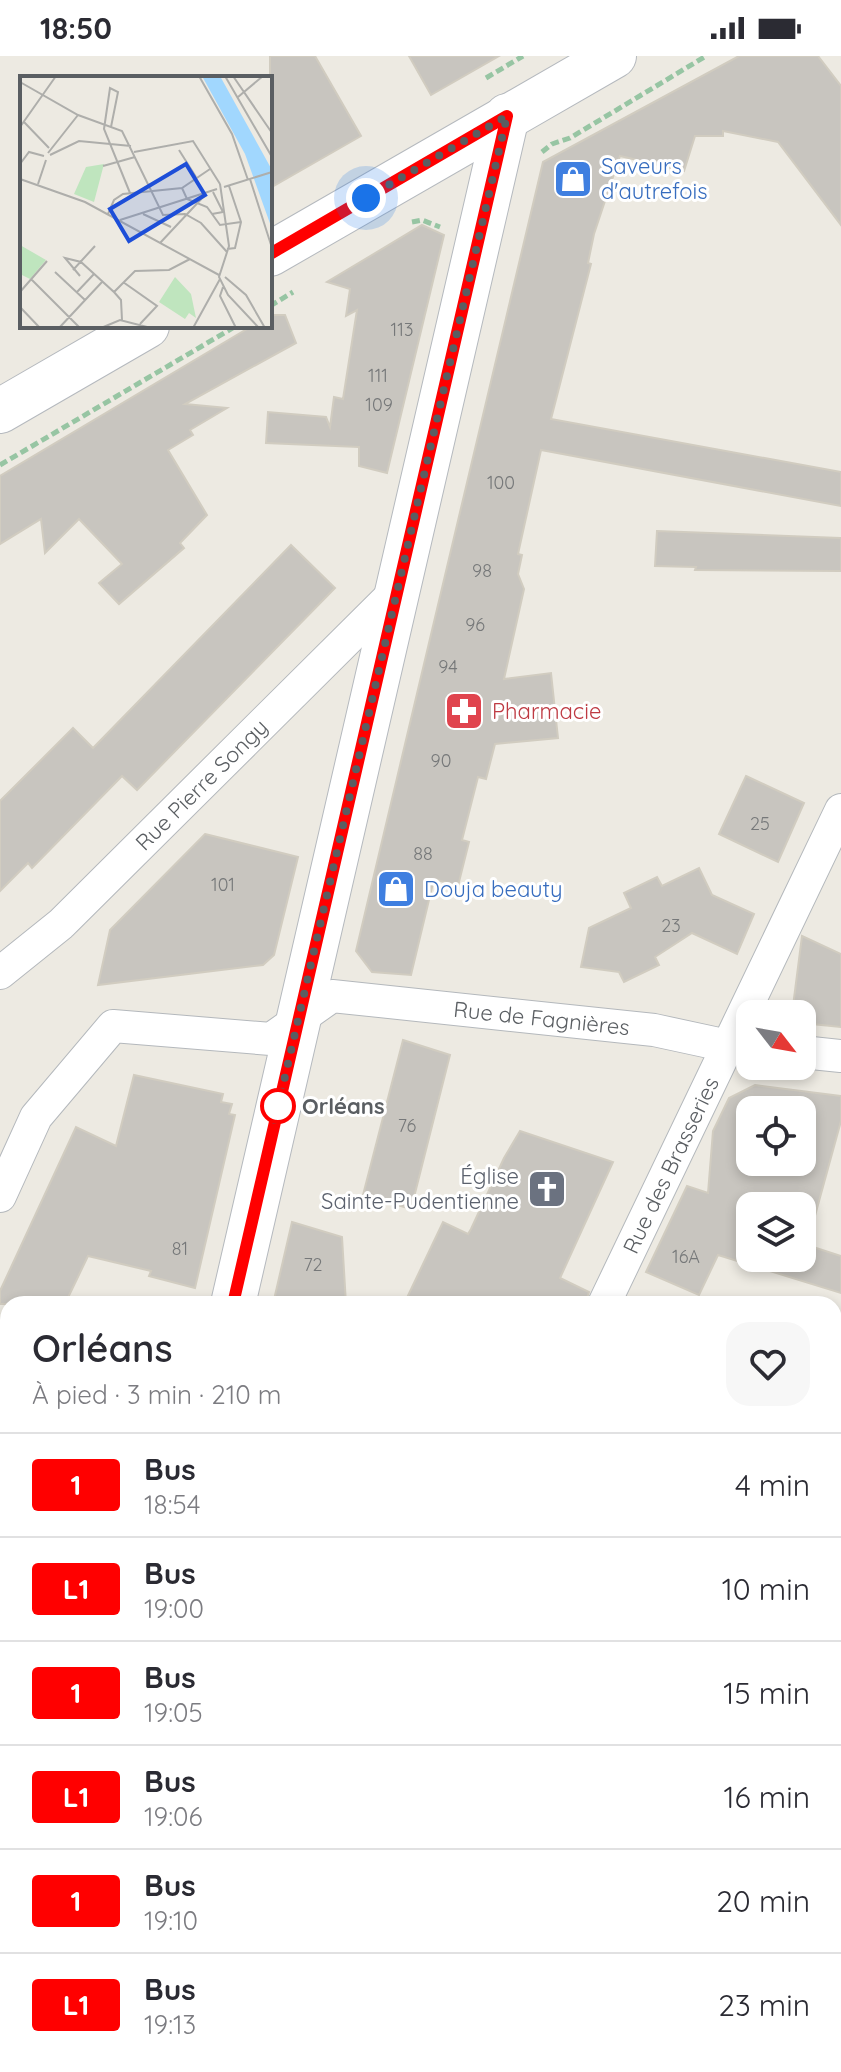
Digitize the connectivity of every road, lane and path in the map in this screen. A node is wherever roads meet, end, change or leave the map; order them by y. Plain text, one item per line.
1 (614, 56) edge
2 (507, 116) junction
3 (272, 253) edge
4 (144, 328) edge
5 (233, 328) edge
6 (0, 411) edge
7 (0, 465) edge
8 (397, 590) junction
9 (841, 810) edge
10 (0, 973) edge
11 (759, 1000) edge
12 (315, 1008) junction
13 (736, 1045) edge
14 (736, 1052) edge
15 (816, 1053) edge
16 (841, 1056) edge
17 (0, 1196) edge
18 (235, 1296) edge
19 (608, 1296) edge

1 - 2 main road
2 - 3 main road
2 - 8 main road
4 - 6 main road
5 - 7 path
8 - 10 street, Rue Pierre Songy
8 - 12 main road
9 - 11 street, Rue des Brasseries
12 - 13 street, Rue de Fagnières
12 - 17 street
12 - 18 main road
14 - 19 street, Rue des Brasseries
15 - 16 street

